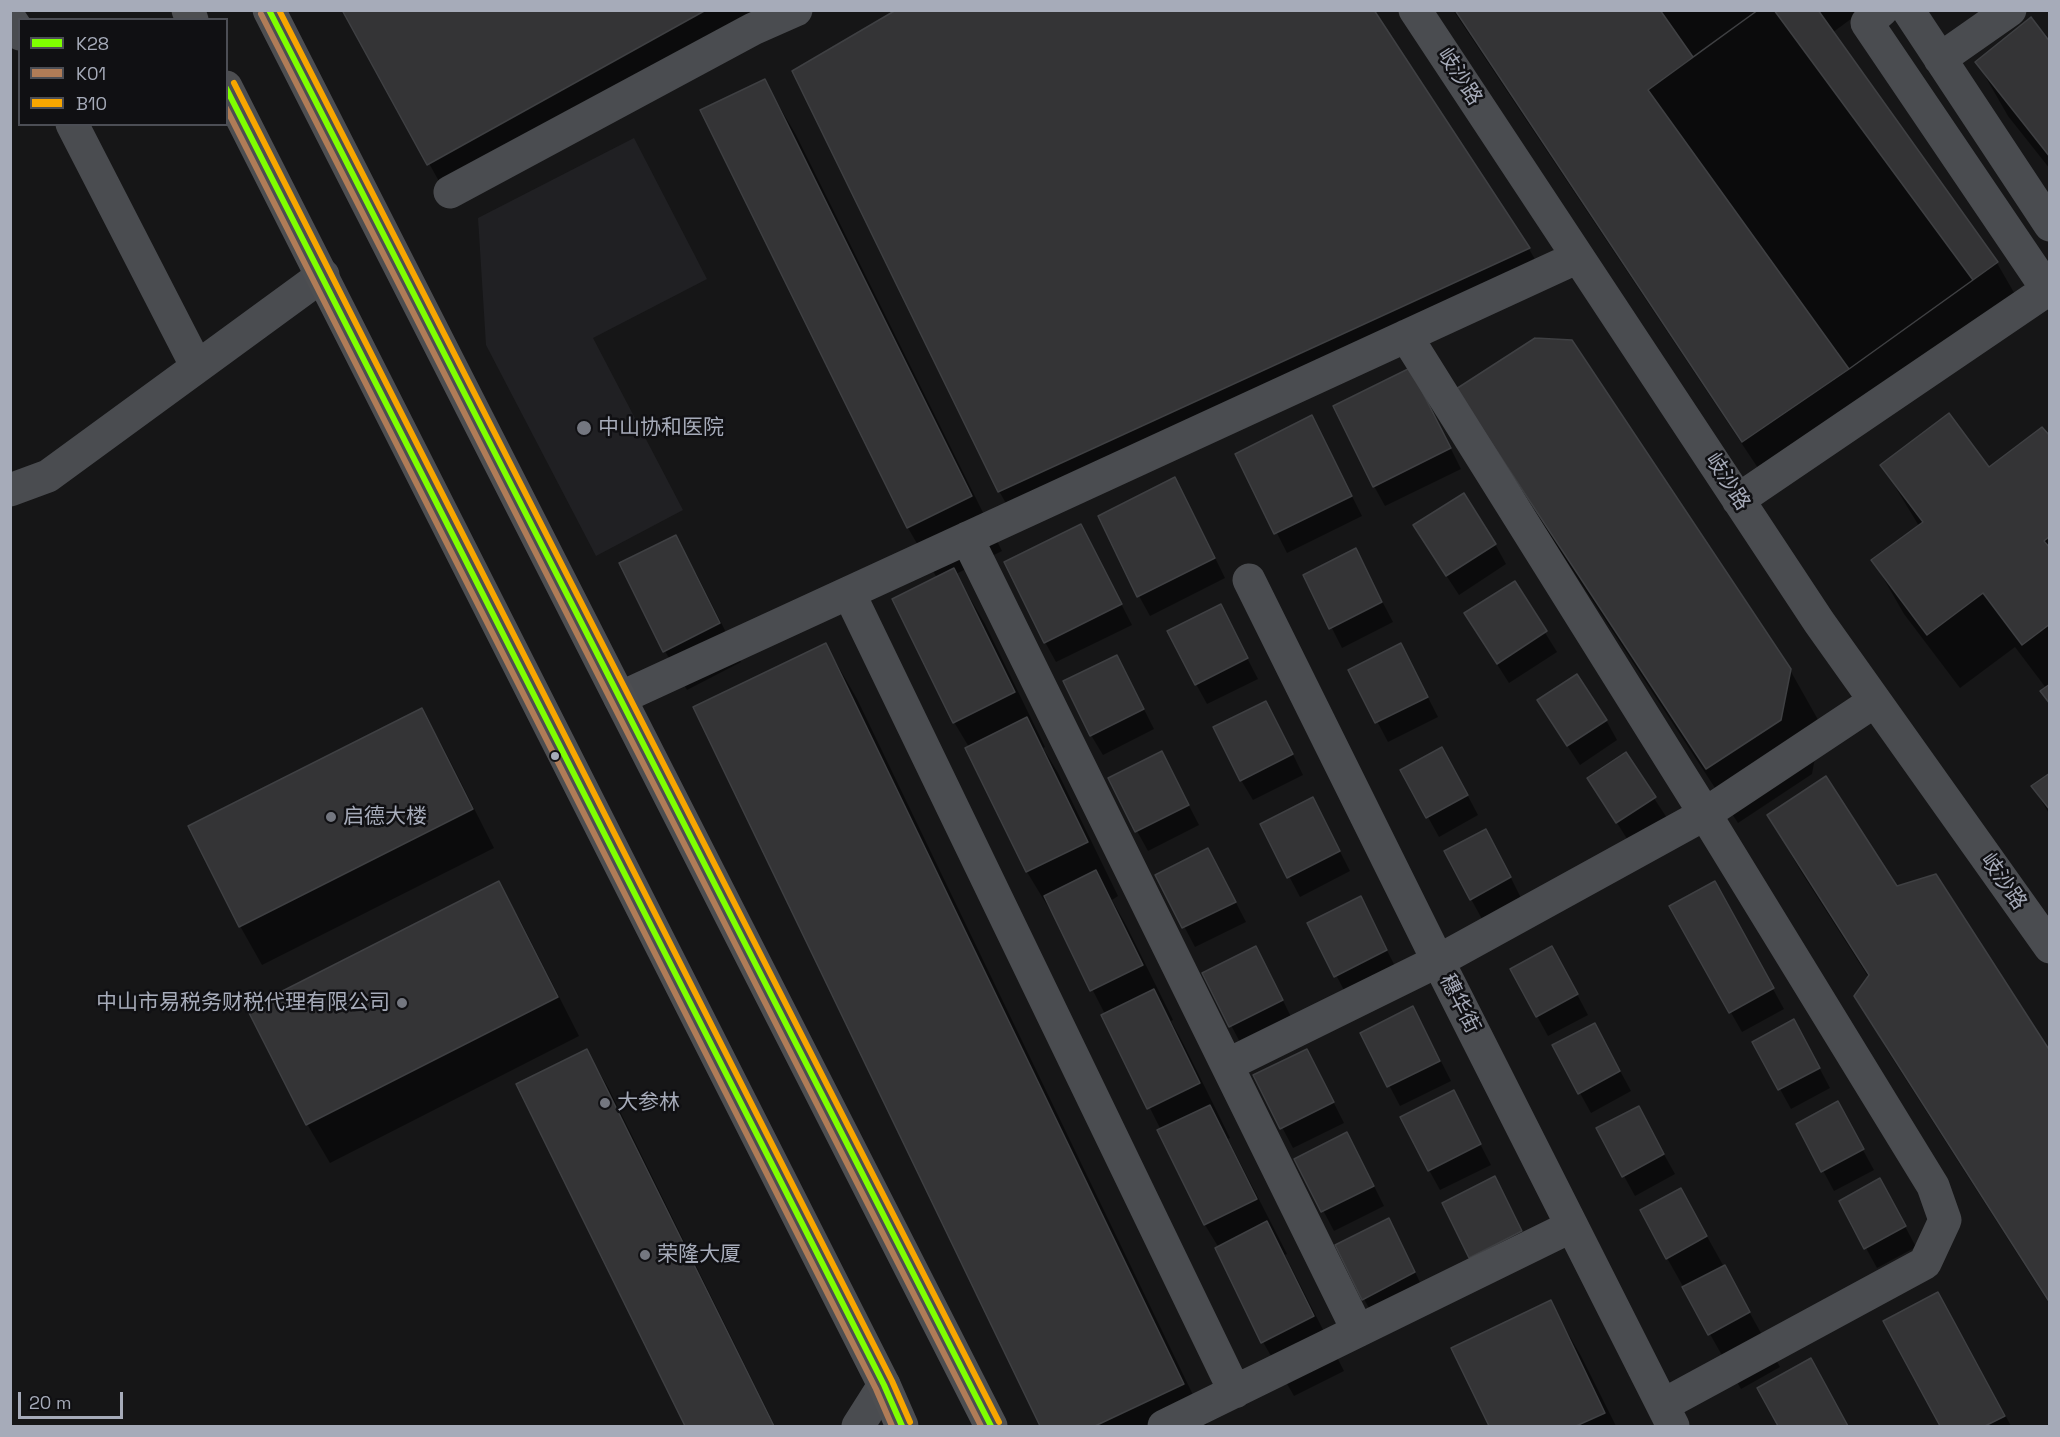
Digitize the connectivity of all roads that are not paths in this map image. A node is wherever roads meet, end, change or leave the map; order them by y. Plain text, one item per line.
1 (269, 10) edge
2 (796, 10) edge
3 (1415, 10) edge
4 (1882, 10) edge
5 (1908, 10) edge
6 (2010, 10) edge
7 (1940, 59) junction
8 (228, 91) edge
9 (73, 126) edge
10 (450, 192) dead end
11 (2049, 225) edge
12 (1578, 257) junction
13 (323, 275) junction
14 (2048, 289) edge
15 (1406, 336) junction
16 (197, 367) junction
17 (10, 490) edge
18 (1738, 500) junction
19 (967, 538) junction
20 (1249, 580) dead end
21 (849, 593) junction
22 (620, 698) junction
23 (1875, 701) junction
24 (1705, 814) junction
25 (2049, 947) edge
26 (1438, 961) junction
27 (1227, 1065) junction
28 (1572, 1226) junction
29 (1358, 1331) junction
30 (884, 1385) junction
31 (1235, 1392) junction
32 (1668, 1416) edge
33 (858, 1426) edge
34 (902, 1426) edge
35 (991, 1426) edge
36 (1164, 1426) edge

1 - 22 main road
2 - 10 street
3 - 12 street, 岐沙路
4 - 14 street
5 - 7 street
6 - 7 street
7 - 11 street
8 - 13 main road
9 - 16 street
12 - 15 street
12 - 18 street, 岐沙路
13 - 16 street
13 - 30 main road
14 - 18 street
15 - 19 street
15 - 24 street
16 - 17 street
18 - 23 street, 岐沙路
19 - 21 street
19 - 27 street
20 - 26 street, 穗华街
21 - 22 street
21 - 31 street
22 - 35 main road
23 - 24 street
23 - 25 street, 岐沙路
24 - 26 street
24 - 32 street
26 - 27 street
26 - 28 street, 穗华街
27 - 29 street
28 - 29 street
28 - 32 street, 穗华街
29 - 31 street
30 - 33 street
30 - 34 main road
31 - 36 street

